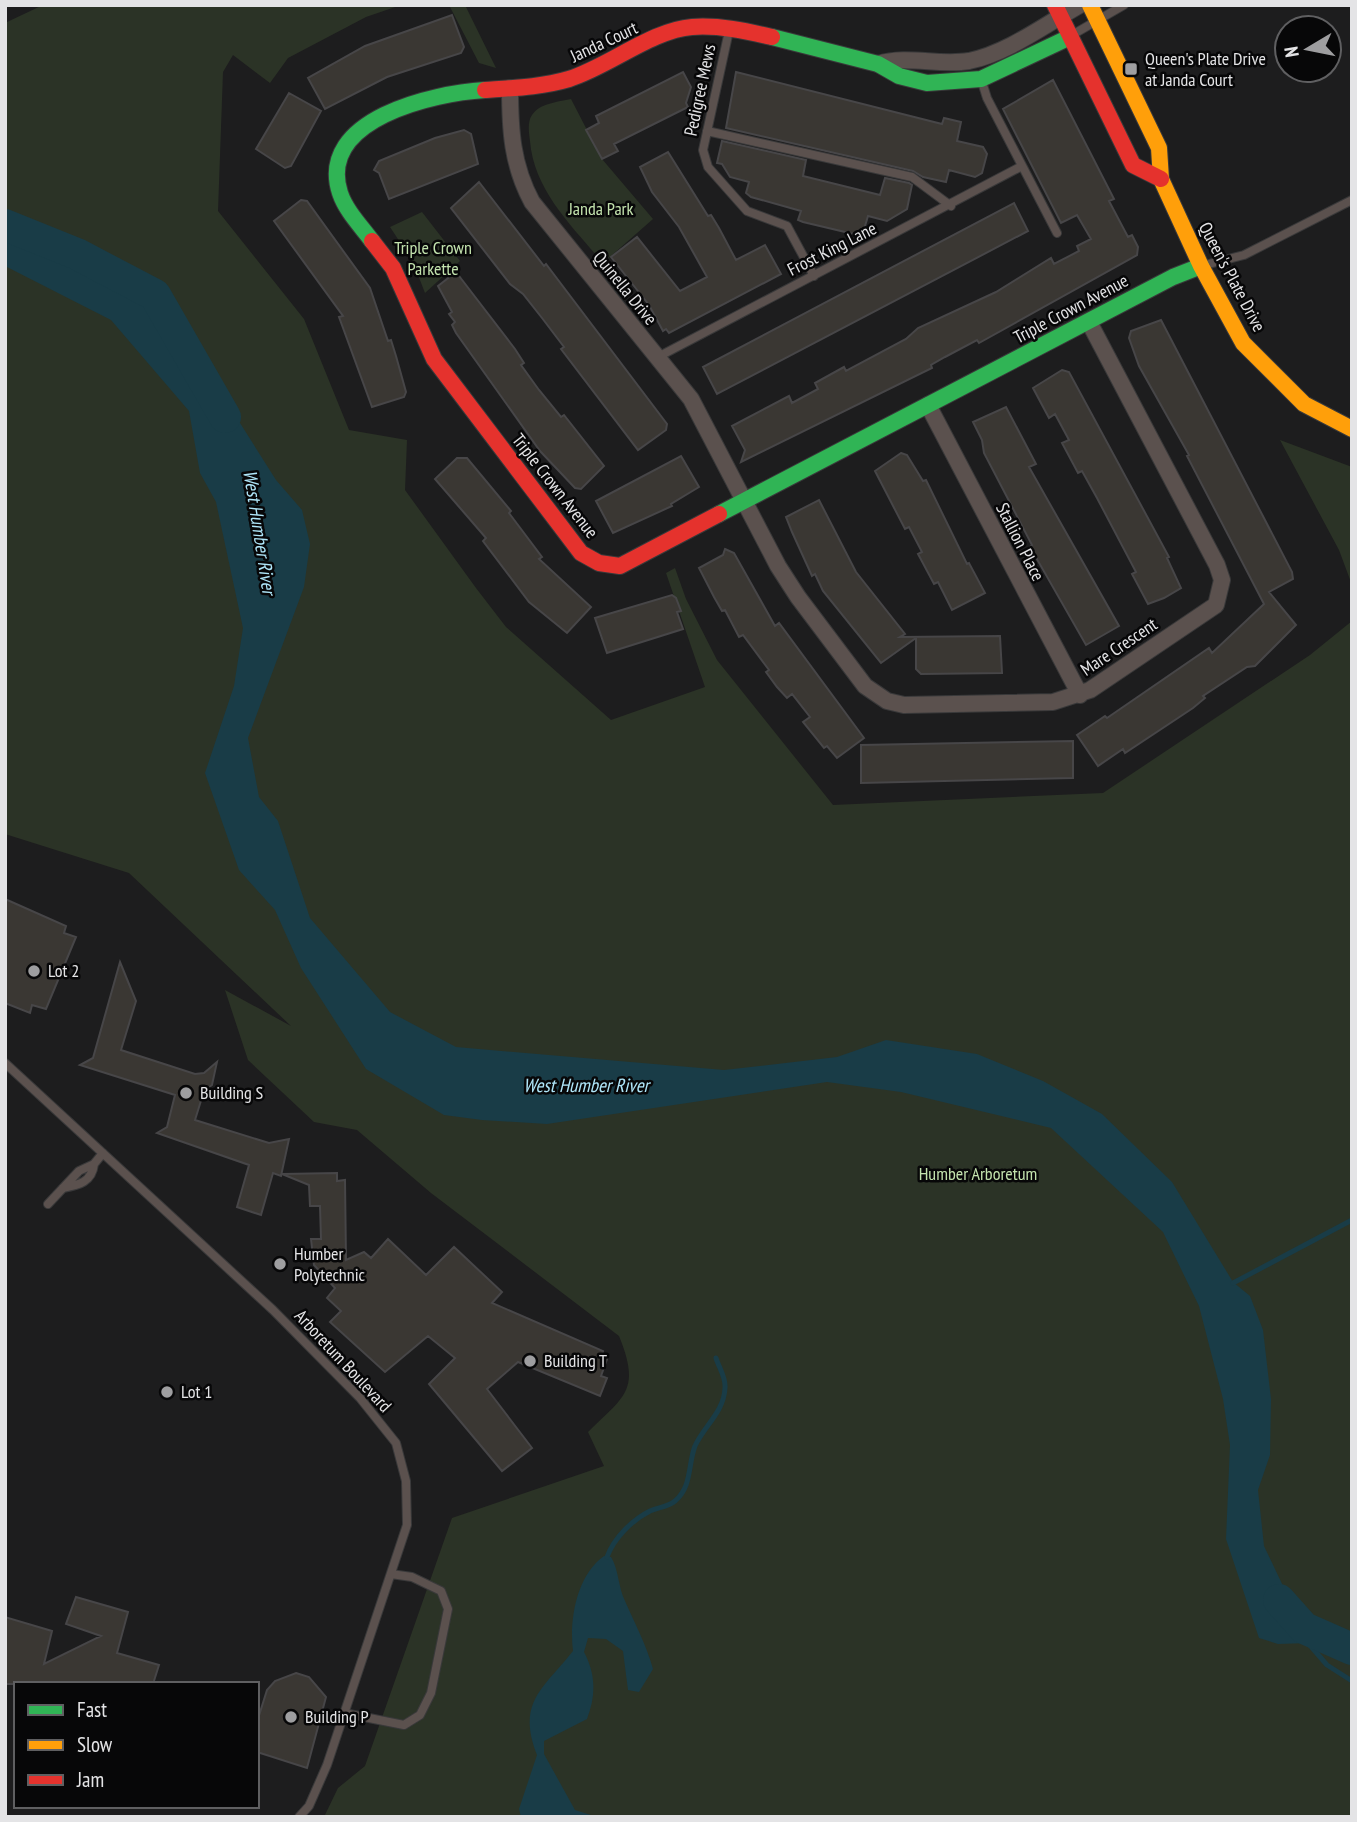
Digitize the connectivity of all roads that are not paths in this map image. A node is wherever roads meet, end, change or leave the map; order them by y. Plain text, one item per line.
1 (1080, 5) edge
2 (1124, 5) edge
3 (1058, 11) edge
4 (1093, 13) edge
5 (729, 29) junction
6 (1070, 37) junction
7 (878, 64) junction
8 (981, 79) junction
9 (510, 88) junction
10 (707, 131) junction
11 (1022, 166) junction
12 (1161, 179) junction
13 (1352, 201) edge
14 (951, 206) junction
15 (1057, 233) dead end
16 (1201, 266) junction
17 (814, 275) junction
18 (1089, 322) junction
19 (656, 358) junction
20 (928, 405) junction
21 (1352, 429) edge
22 (744, 501) junction
23 (1080, 695) junction
24 (5, 1063) edge
25 (103, 1153) junction
26 (48, 1204) dead end
27 (391, 1574) junction
28 (344, 1713) junction
29 (299, 1817) edge

1 - 3 street, Janda Court
2 - 4 lane
3 - 6 street
3 - 7 street, Janda Court
4 - 6 lane
4 - 12 street, Queen's Plate Drive
5 - 7 street, Janda Court
5 - 9 street, Janda Court
5 - 10 lane, Pedigree Mews
6 - 8 street, Janda Court
6 - 12 street
7 - 8 street, Janda Court
8 - 11 lane
9 - 19 street, Quinella Drive
9 - 22 street, Triple Crown Avenue
10 - 14 lane
10 - 17 lane, Pedigree Mews
11 - 14 lane, Frost King Lane
11 - 15 lane
12 - 16 street, Queen's Plate Drive
13 - 16 lane
14 - 17 lane, Frost King Lane
16 - 18 street, Triple Crown Avenue
16 - 21 street, Queen's Plate Drive
17 - 19 lane, Frost King Lane
18 - 20 street, Triple Crown Avenue
18 - 23 street, Mare Crescent
19 - 22 street, Quinella Drive
20 - 22 street, Triple Crown Avenue
20 - 23 street, Stallion Place
22 - 23 street, Mare Crescent
24 - 25 lane, Arboretum Boulevard
25 - 26 lane
25 - 27 lane, Arboretum Boulevard
27 - 28 lane, Arboretum Boulevard
27 - 28 lane
28 - 29 lane, Arboretum Boulevard

